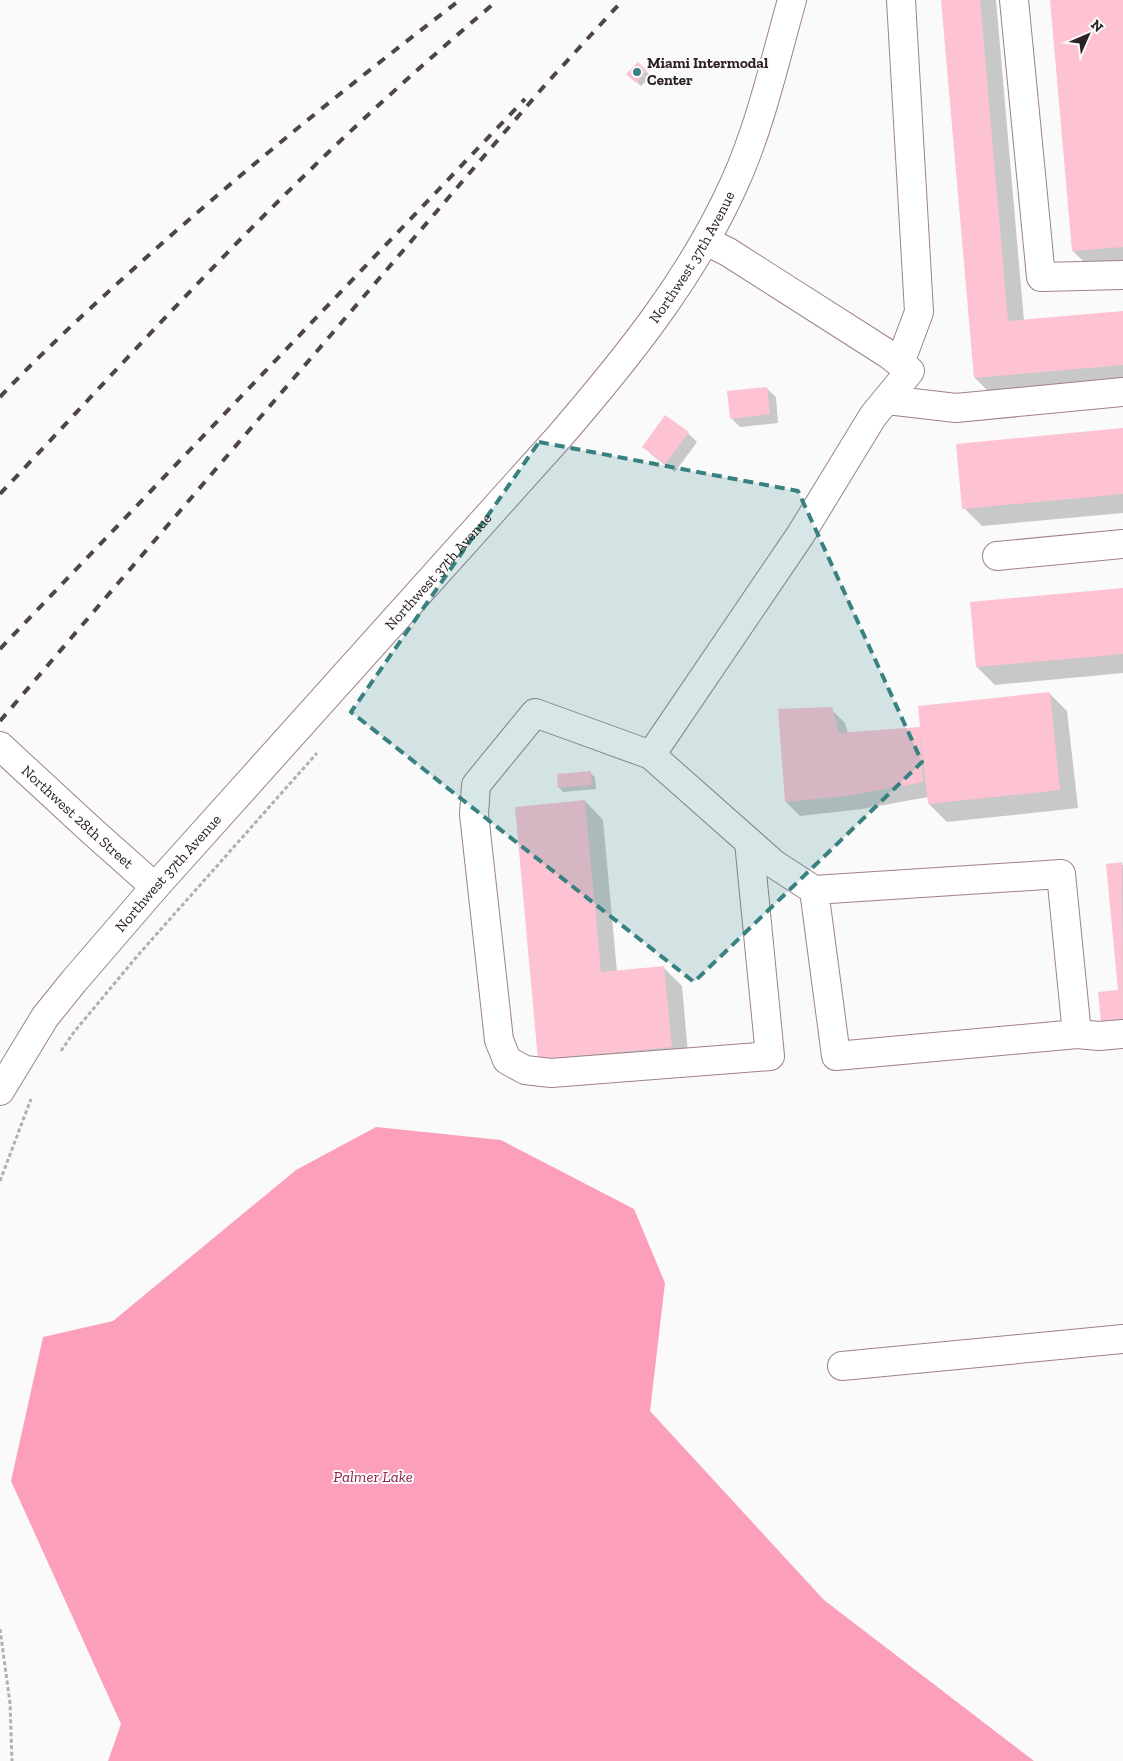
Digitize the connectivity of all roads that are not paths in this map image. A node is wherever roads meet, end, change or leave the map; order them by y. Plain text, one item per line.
1 (792, 0) edge
2 (901, 0) edge
3 (1014, 0) edge
4 (706, 240) junction
5 (1123, 275) edge
6 (900, 363) junction
7 (1123, 392) edge
8 (886, 400) junction
9 (1123, 544) edge
10 (997, 556) dead end
11 (0, 746) edge
12 (651, 755) junction
13 (749, 842) junction
14 (155, 887) junction
15 (814, 890) junction
16 (1077, 1034) junction
17 (1123, 1034) edge
18 (0, 1091) edge
19 (1123, 1339) edge
20 (842, 1366) dead end

1 - 4 street, Northwest 37th Avenue
2 - 6 street
3 - 5 street
4 - 6 street
4 - 14 street, Northwest 37th Avenue
6 - 8 street
7 - 8 street
8 - 12 street
9 - 10 street
11 - 14 street, Northwest 28th Street
12 - 13 street
12 - 13 street
13 - 15 street
14 - 18 street, Northwest 37th Avenue
15 - 16 street
15 - 16 street
16 - 17 street
19 - 20 street

